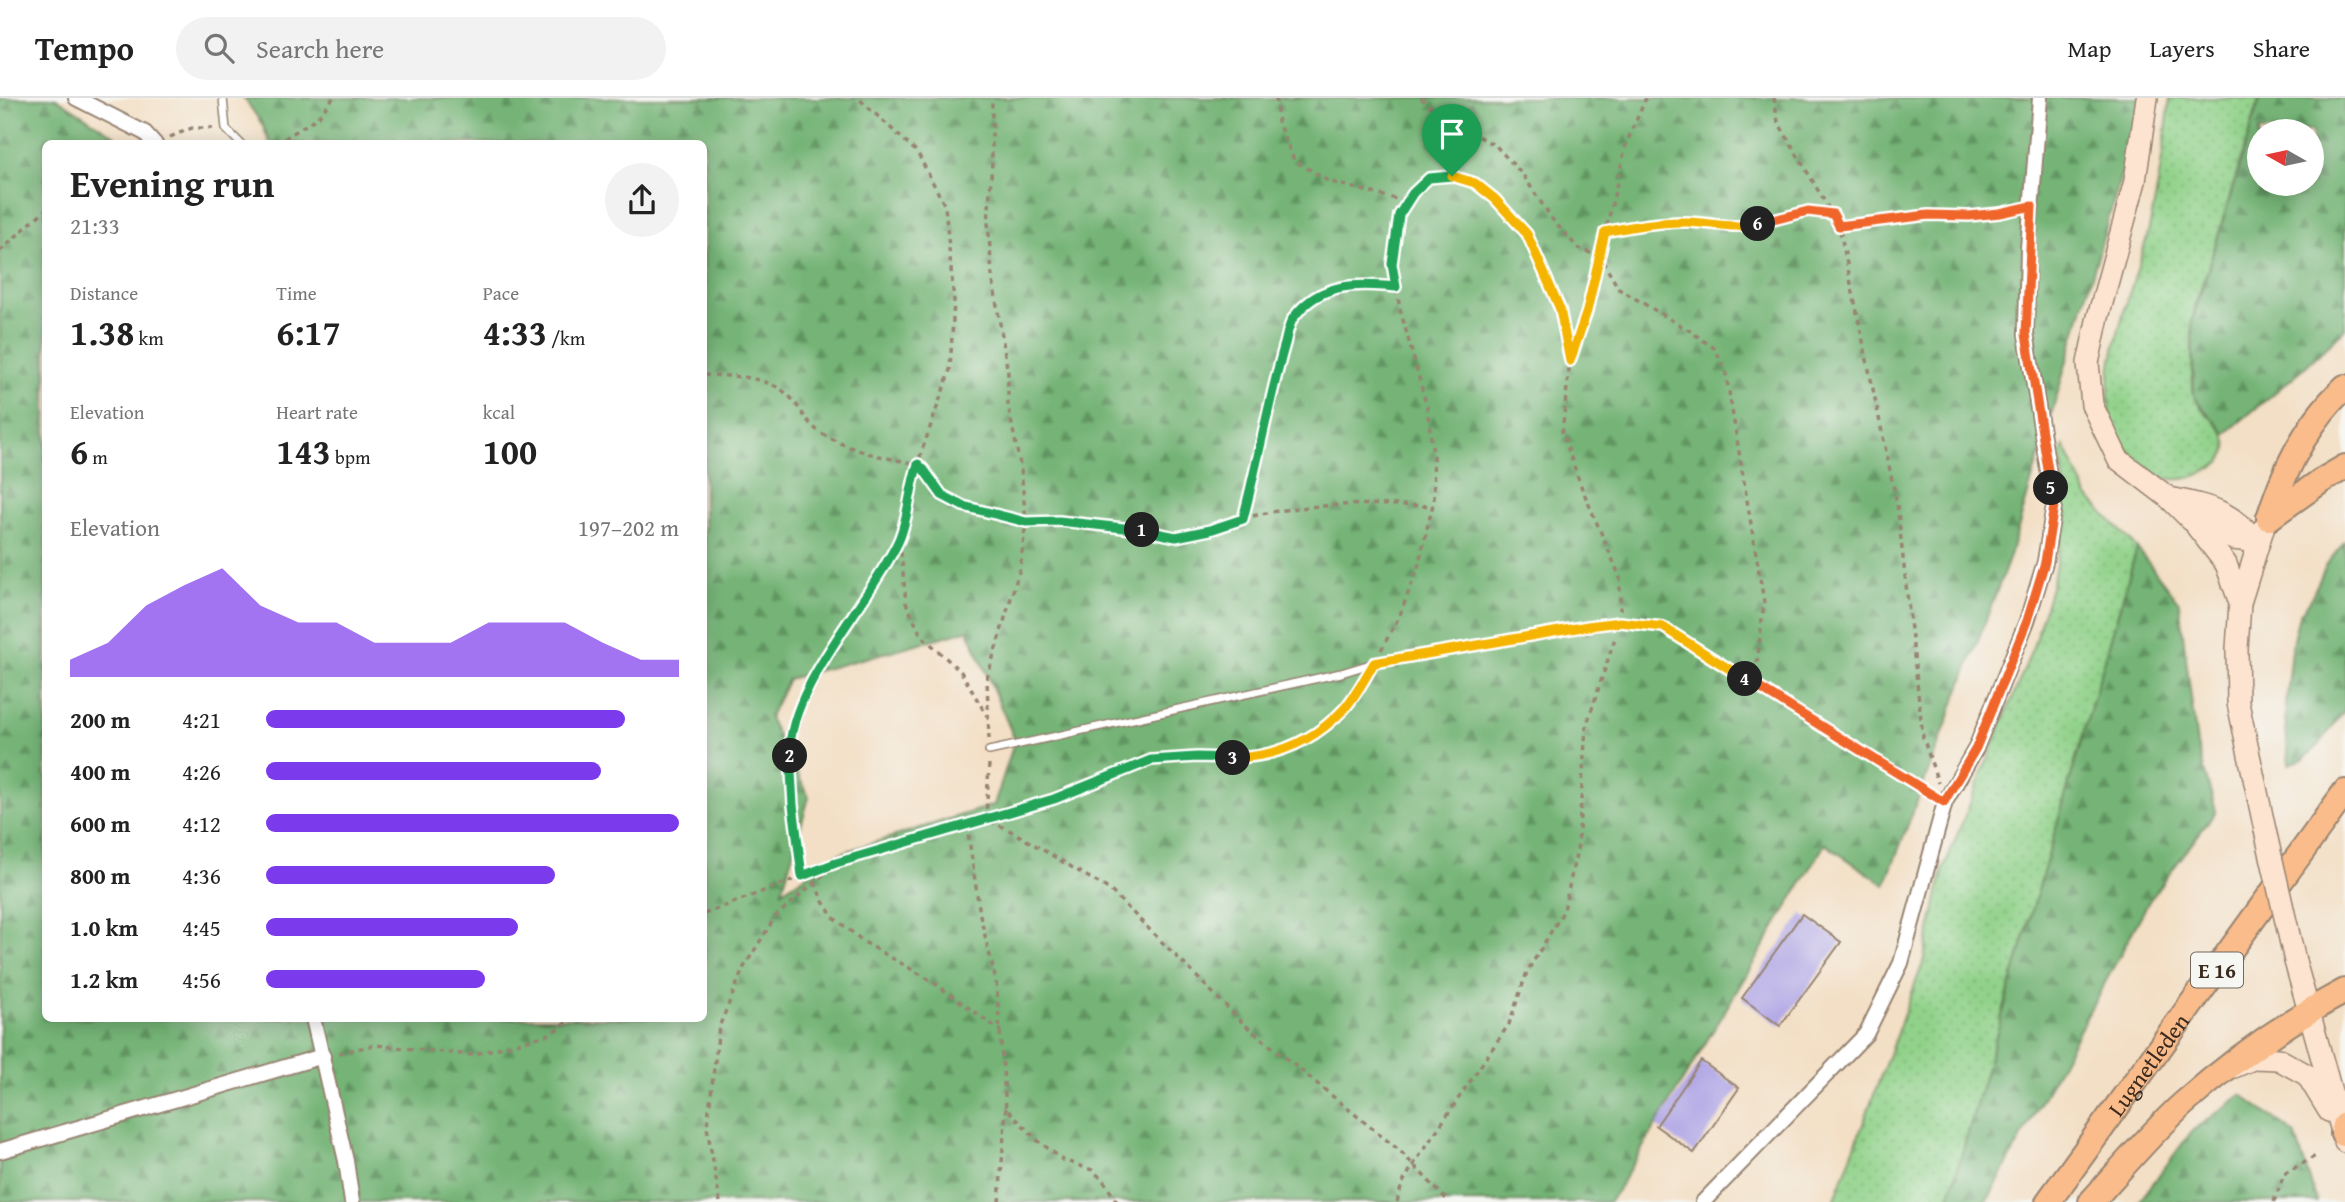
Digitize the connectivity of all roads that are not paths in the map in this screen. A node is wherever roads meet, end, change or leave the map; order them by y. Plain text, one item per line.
1 (76, 98) edge
2 (223, 98) edge
3 (2040, 98) edge
4 (2147, 98) edge
5 (160, 140) edge
6 (237, 140) edge
7 (2345, 387) edge
8 (2345, 467) edge
9 (2169, 498) junction
10 (2269, 518) junction
11 (2191, 520) junction
12 (2259, 542) junction
13 (2240, 603) junction
14 (989, 751) road end
15 (2345, 792) edge
16 (1944, 802) junction
17 (2345, 991) edge
18 (2308, 1010) junction
19 (314, 1022) edge
20 (323, 1056) junction
21 (2222, 1072) junction
22 (2344, 1134) edge
23 (0, 1151) edge
24 (352, 1202) edge
25 (1703, 1202) edge
26 (2049, 1202) edge
27 (2091, 1202) edge

1 - 5 street
2 - 6 lane
3 - 16 street
4 - 9 main road
7 - 10 highway
8 - 10 highway
9 - 11 main road
9 - 12 main road
10 - 12 main road
11 - 12 main road
11 - 13 main road
12 - 13 main road
13 - 18 main road, bridge
14 - 16 lane
15 - 26 highway, Lugnetleden / E 16
16 - 25 street
17 - 18 highway
18 - 21 highway
18 - 22 main road
19 - 20 street
20 - 23 street
20 - 24 street
21 - 22 main road
21 - 27 highway

